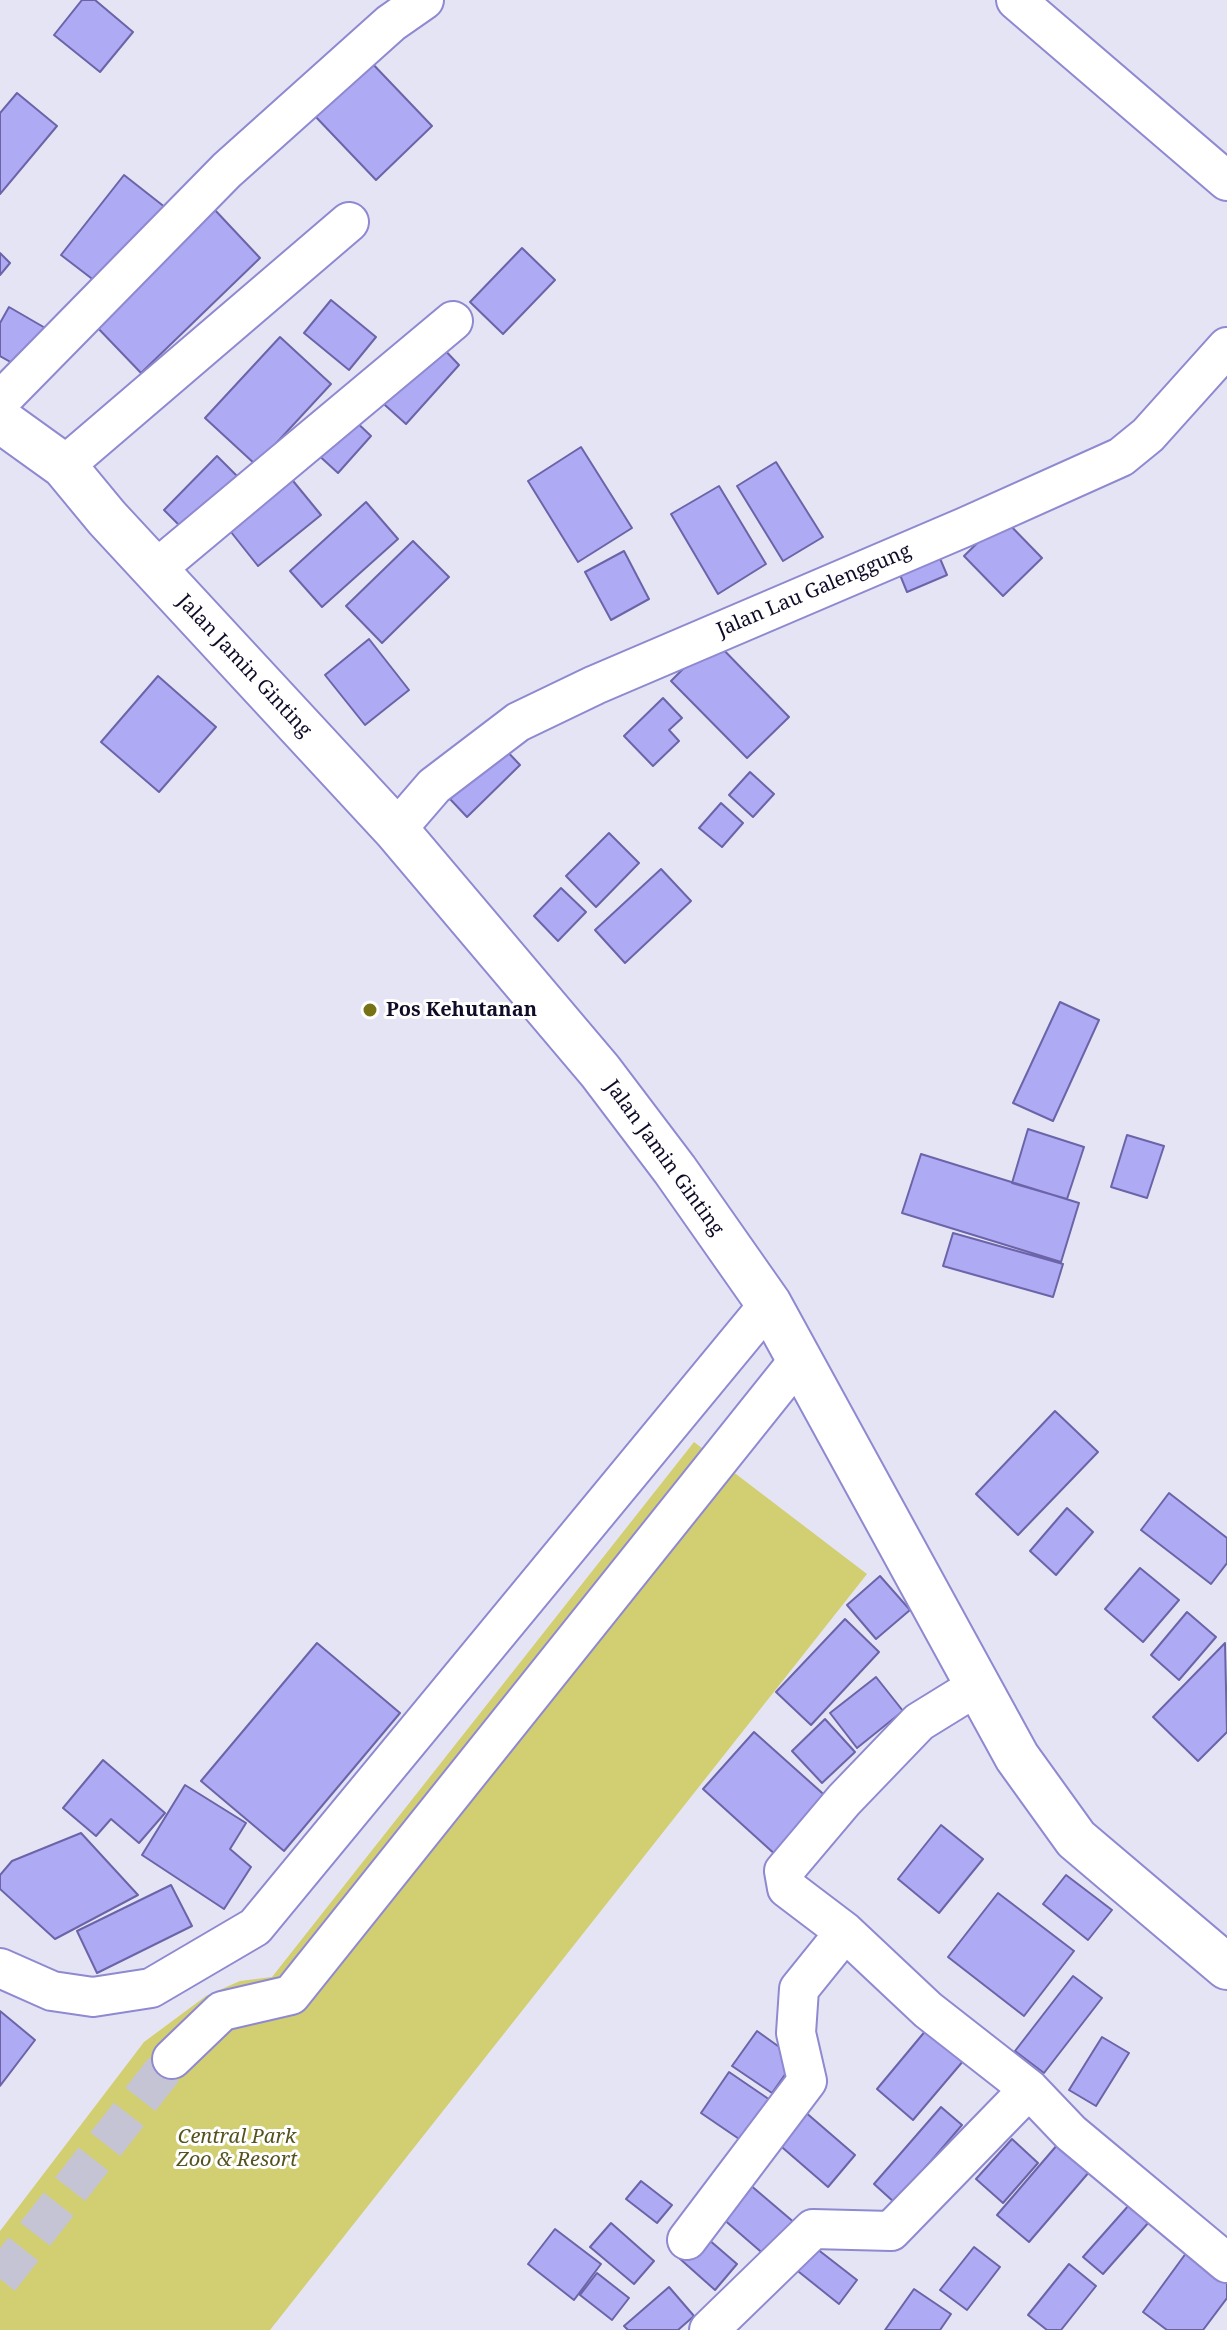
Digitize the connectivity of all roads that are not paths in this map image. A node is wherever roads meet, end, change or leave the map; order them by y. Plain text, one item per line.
1 (424, 0) edge
2 (1016, 0) edge
3 (1227, 181) edge
4 (349, 222) dead end
5 (453, 321) dead end
6 (1227, 347) edge
7 (0, 401) edge
8 (0, 420) edge
9 (64, 466) junction
10 (155, 570) junction
11 (396, 830) junction
12 (769, 1304) junction
13 (798, 1361) junction
14 (979, 1685) junction
15 (845, 1932) junction
16 (1227, 1967) edge
17 (0, 1968) edge
18 (172, 2059) tunnel mouth
19 (1029, 2089) junction
20 (687, 2240) dead end
21 (1227, 2263) edge
22 (709, 2330) edge

1 - 7 street
2 - 3 street
4 - 9 street
5 - 10 street
6 - 11 street, Jalan Lau Galenggung
8 - 9 highway, Jalan Jamin Ginting
9 - 10 highway, Jalan Jamin Ginting
10 - 11 highway, Jalan Jamin Ginting
11 - 12 highway, Jalan Jamin Ginting
12 - 13 highway, Jalan Jamin Ginting
12 - 17 street
13 - 14 highway, Jalan Jamin Ginting
13 - 18 street
14 - 15 street
14 - 16 highway, Jalan Jamin Ginting
15 - 19 street
15 - 20 street
19 - 21 street
19 - 22 street

